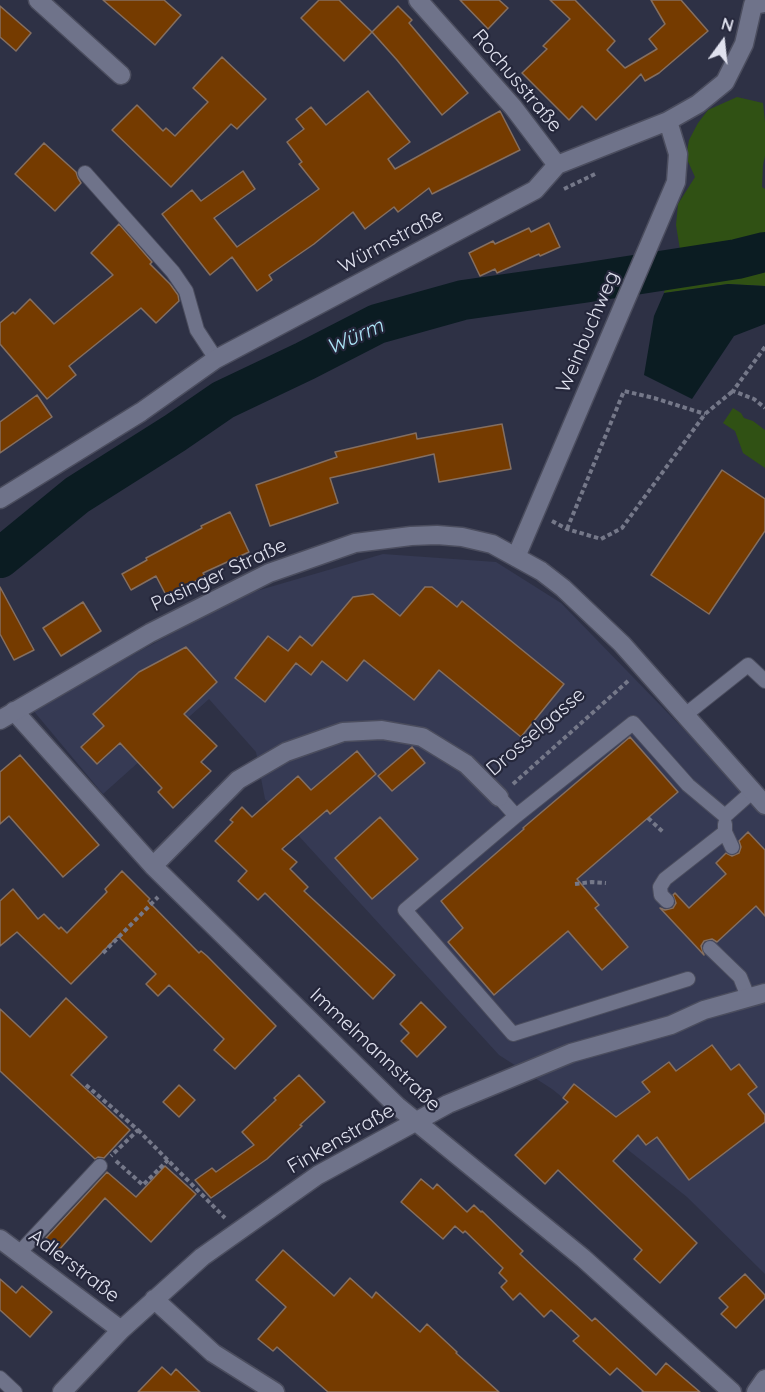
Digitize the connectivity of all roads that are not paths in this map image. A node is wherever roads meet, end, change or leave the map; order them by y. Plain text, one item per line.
1 (38, 0) edge
2 (418, 0) edge
3 (756, 2) edge
4 (121, 75) dead end
5 (668, 122) junction
6 (557, 165) junction
7 (85, 173) dead end
8 (216, 359) junction
9 (0, 499) edge
10 (516, 557) junction
11 (765, 681) edge
12 (685, 715) junction
13 (7, 716) edge
14 (499, 797) joint
15 (759, 798) edge
16 (516, 816) junction
17 (725, 816) junction
18 (725, 832) junction
19 (732, 847) dead end
20 (153, 866) junction
21 (667, 901) dead end
22 (710, 948) dead end
23 (688, 979) dead end
24 (757, 995) edge
25 (416, 1121) junction
26 (105, 1161) road end
27 (0, 1239) edge
28 (19, 1253) junction
29 (154, 1299) junction
30 (121, 1330) junction
31 (0, 1378) edge
32 (765, 1379) edge
33 (15, 1392) edge
34 (62, 1392) edge
35 (275, 1392) edge
36 (732, 1392) edge
37 (756, 1392) edge

1 - 4 street
2 - 6 street, Rochusstraße
3 - 5 street, Würmstraße
5 - 6 street, Würmstraße
5 - 10 street, Weinbuchweg
6 - 8 street, Würmstraße
7 - 8 lane
8 - 9 street, Würmstraße
10 - 12 street, Pasinger Straße
10 - 13 street, Pasinger Straße
11 - 12 lane
12 - 15 street, Pasinger Straße
13 - 20 street, Immelmannstraße
14 - 16 lane
14 - 20 street, Drosselgasse
15 - 17 lane
16 - 17 lane
16 - 23 lane
17 - 18 lane
18 - 19 lane
18 - 21 lane
20 - 25 street, Immelmannstraße
22 - 24 lane
24 - 25 street, Finkenstraße
25 - 29 street, Finkenstraße
25 - 36 street, Immelmannstraße
26 - 28 lane
27 - 28 street, Adlerstraße
28 - 30 street, Adlerstraße
29 - 30 street, Finkenstraße
29 - 35 street
30 - 34 street, Finkenstraße
31 - 33 lane
32 - 37 street

